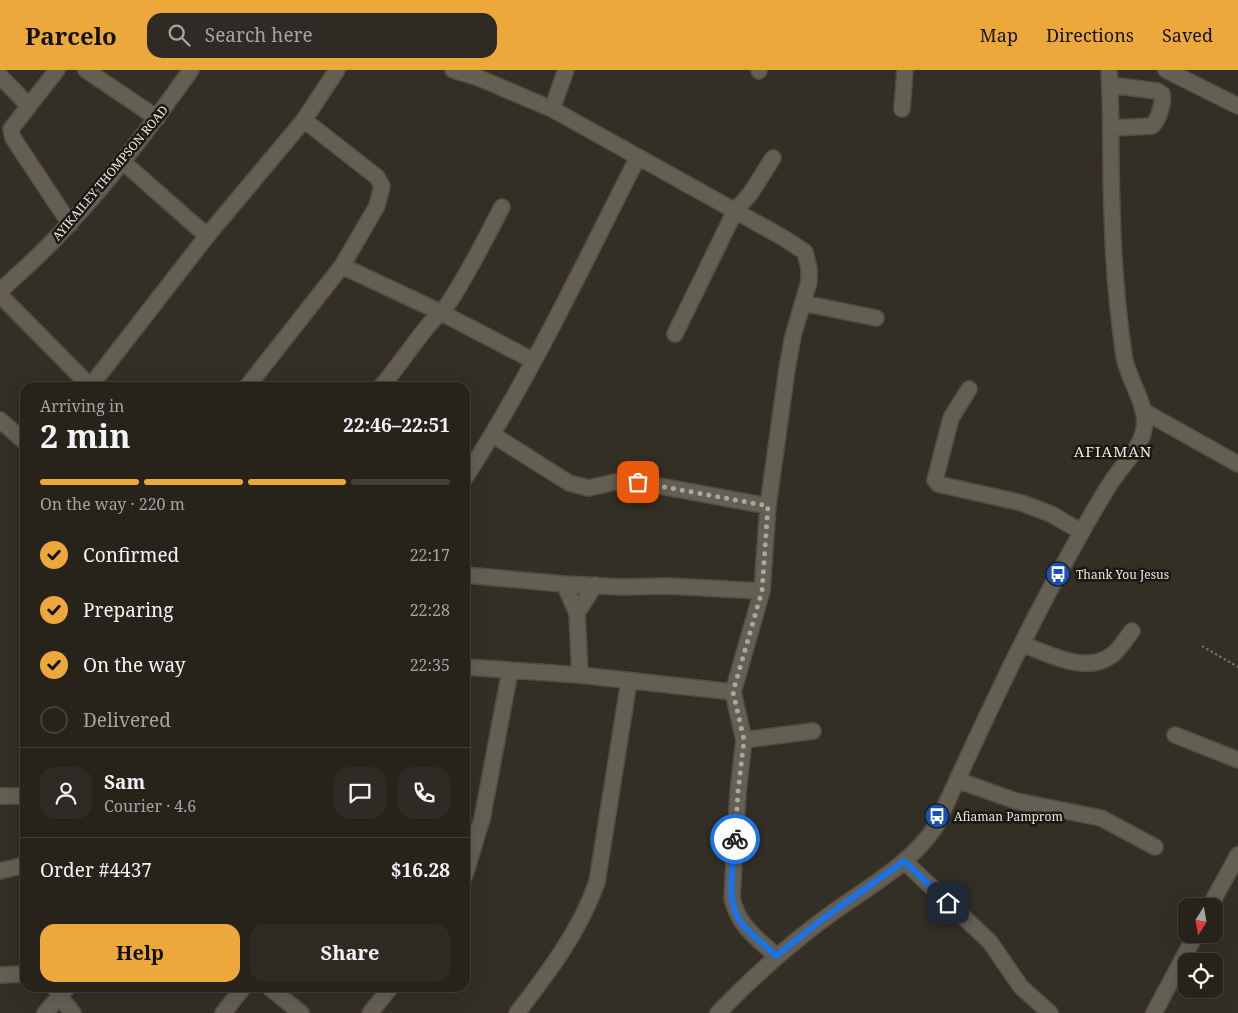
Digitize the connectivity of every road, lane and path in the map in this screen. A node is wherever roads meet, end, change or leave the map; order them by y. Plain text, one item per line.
1 (57, 70) edge
2 (86, 70) edge
3 (191, 70) edge
4 (338, 70) edge
5 (453, 70) edge
6 (566, 70) edge
7 (904, 70) edge
8 (1166, 70) edge
9 (0, 76) edge
10 (1109, 77) edge
11 (29, 106) junction
12 (1238, 106) edge
13 (552, 109) junction
14 (902, 109) dead end
15 (157, 118) junction
16 (304, 120) junction
17 (1112, 128) junction
18 (638, 157) junction
19 (773, 158) dead end
20 (122, 161) junction
21 (502, 207) dead end
22 (735, 212) junction
23 (70, 224) junction
24 (208, 236) junction
25 (342, 266) junction
26 (0, 293) edge
27 (803, 303) junction
28 (442, 313) junction
29 (876, 318) dead end
30 (674, 334) dead end
31 (534, 361) junction
32 (84, 382) edge
33 (93, 382) edge
34 (251, 382) edge
35 (385, 382) edge
36 (969, 389) dead end
37 (1145, 412) junction
38 (0, 420) edge
39 (493, 435) junction
40 (20, 438) edge
41 (1238, 464) edge
42 (470, 470) edge
43 (768, 506) junction
44 (1082, 532) junction
45 (470, 575) edge
46 (564, 584) junction
47 (595, 586) junction
48 (762, 591) junction
49 (577, 613) junction
50 (1132, 630) dead end
51 (1022, 644) junction
52 (1202, 646) dead end
53 (470, 667) edge
54 (1238, 667) edge
55 (510, 671) junction
56 (580, 675) junction
57 (628, 681) junction
58 (733, 692) junction
59 (812, 732) dead end
60 (1175, 735) dead end
61 (744, 740) junction
62 (1238, 760) edge
63 (957, 780) junction
64 (0, 796) edge
65 (20, 796) edge
66 (1155, 847) dead end
67 (1238, 856) edge
68 (470, 859) edge
69 (904, 861) junction
70 (20, 866) edge
71 (0, 871) edge
72 (1214, 898) edge
73 (1191, 943) edge
74 (776, 956) junction
75 (20, 974) edge
76 (0, 975) edge
77 (59, 992) edge
78 (61, 992) edge
79 (240, 992) edge
80 (275, 992) edge
81 (387, 992) edge
82 (45, 1013) edge
83 (73, 1013) edge
84 (223, 1013) edge
85 (301, 1013) edge
86 (370, 1013) edge
87 (517, 1013) edge
88 (718, 1013) edge
89 (1050, 1013) edge
90 (1154, 1013) edge

1 - 11 street
2 - 15 street
3 - 15 street, AYIKAILEY THOMPSON ROAD
4 - 16 street
5 - 13 street
6 - 13 street
7 - 14 street
8 - 12 street
9 - 11 street
10 - 17 street
10 - 17 street
11 - 23 street
13 - 18 street
15 - 20 street, AYIKAILEY THOMPSON ROAD
16 - 24 street
16 - 25 street
17 - 37 street
18 - 22 street
18 - 31 street
19 - 22 street
20 - 23 street, AYIKAILEY THOMPSON ROAD
20 - 24 street
21 - 28 street
22 - 27 street
22 - 30 street
23 - 26 street, AYIKAILEY THOMPSON ROAD
24 - 33 street
25 - 28 street
25 - 34 street
26 - 32 street
27 - 29 street
27 - 43 street
28 - 31 street
28 - 35 street
31 - 39 street
36 - 44 street
37 - 41 street
37 - 44 street
38 - 40 street
39 - 42 street
39 - 43 street
43 - 48 street
44 - 51 street
45 - 46 street
46 - 47 street
46 - 49 street
47 - 48 street
47 - 49 street
48 - 58 street
49 - 56 street
50 - 51 street
51 - 63 street
52 - 54 path
53 - 55 street
55 - 56 street
55 - 68 street
56 - 57 street
57 - 58 street
57 - 87 street
58 - 61 street
59 - 61 street
60 - 62 street
61 - 74 street
63 - 66 street
63 - 69 street
64 - 65 street
67 - 72 street
69 - 74 street
69 - 89 street
70 - 71 street
73 - 90 street
74 - 88 street
75 - 76 street
77 - 82 street
78 - 83 street
79 - 84 street
80 - 85 street
81 - 86 street

